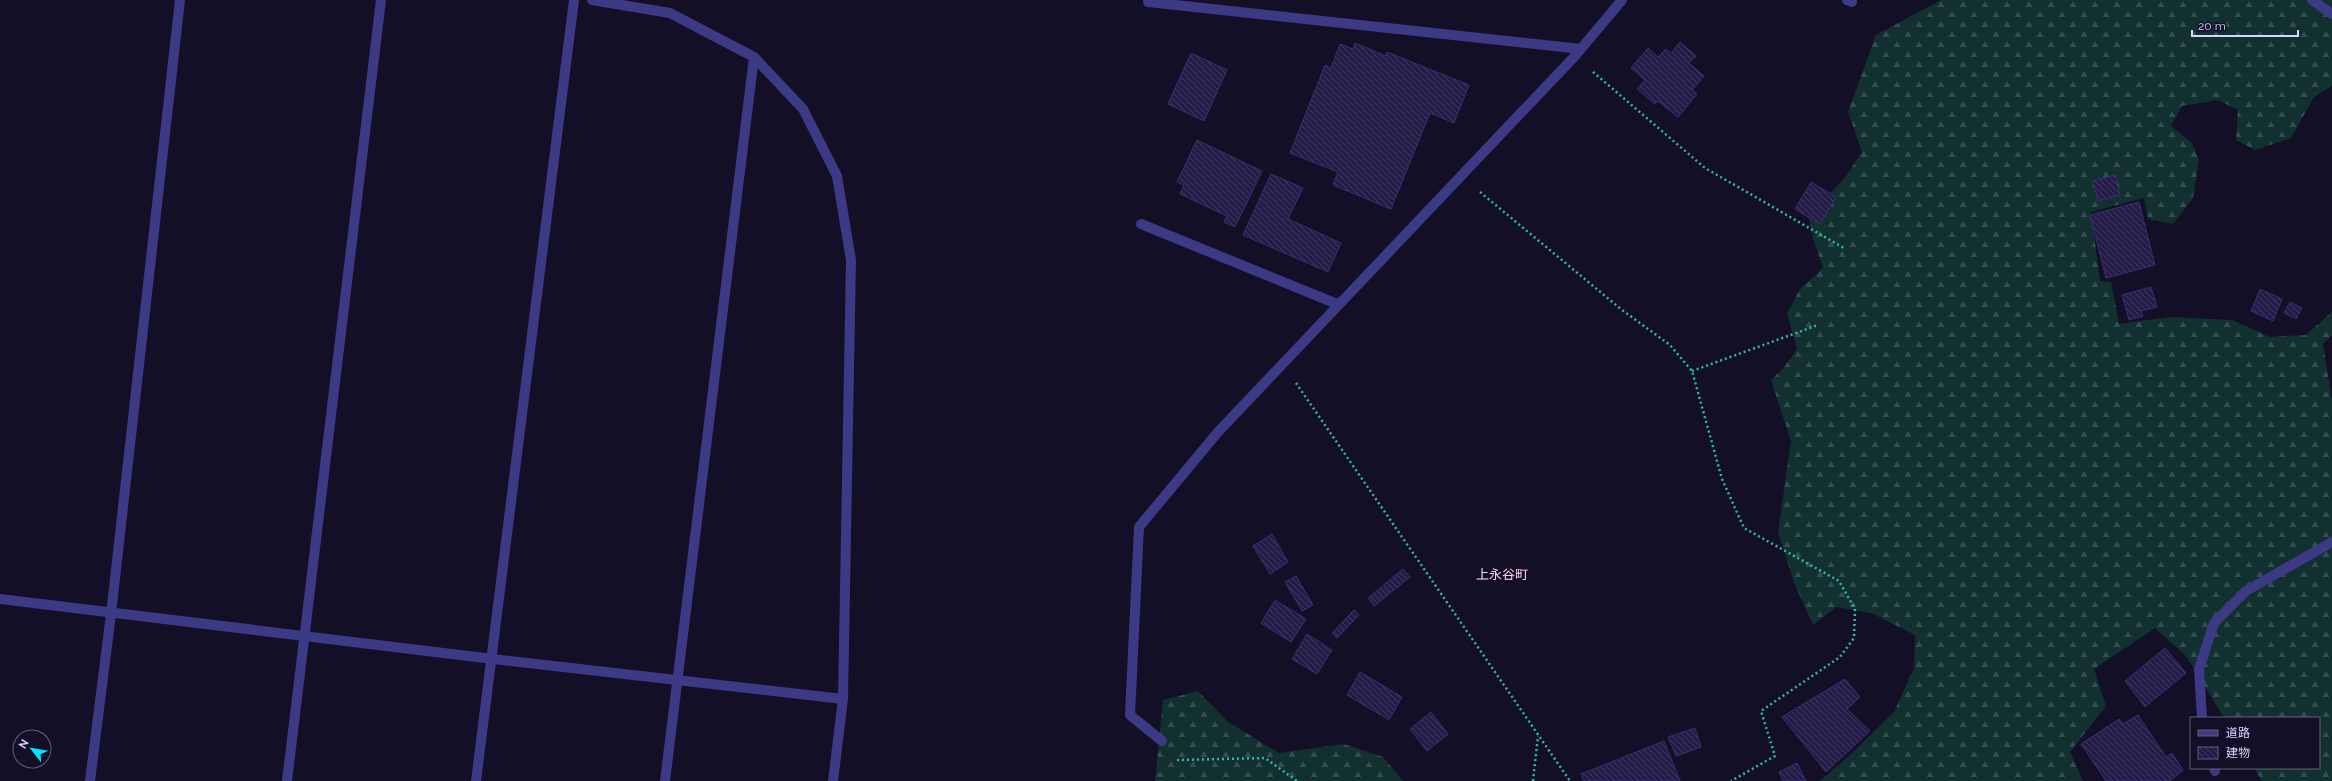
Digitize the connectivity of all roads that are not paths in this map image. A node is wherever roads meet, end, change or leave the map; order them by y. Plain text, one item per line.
1 (180, 0) edge
2 (381, 0) edge
3 (574, 0) edge
4 (592, 0) edge
5 (1622, 0) edge
6 (2312, 0) edge
7 (1148, 2) dead end
8 (2332, 14) edge
9 (1578, 53) junction
10 (754, 57) junction
11 (1141, 224) dead end
12 (1337, 304) junction
13 (2332, 542) edge
14 (0, 599) edge
15 (111, 614) junction
16 (304, 636) junction
17 (493, 659) junction
18 (678, 678) junction
19 (843, 699) junction
20 (2202, 717) edge
21 (1162, 741) road end
22 (90, 781) edge
23 (287, 781) edge
24 (476, 781) edge
25 (665, 781) edge
26 (833, 781) edge

1 - 15 street
2 - 16 street
3 - 17 street
4 - 10 street
5 - 9 street
6 - 8 street
7 - 9 street
9 - 12 street
10 - 18 street
10 - 19 street
11 - 12 street
12 - 21 street
13 - 20 street
14 - 15 street
15 - 16 street
15 - 22 street
16 - 17 street
16 - 23 street
17 - 18 street
17 - 24 street
18 - 19 street
18 - 25 street
19 - 26 street

